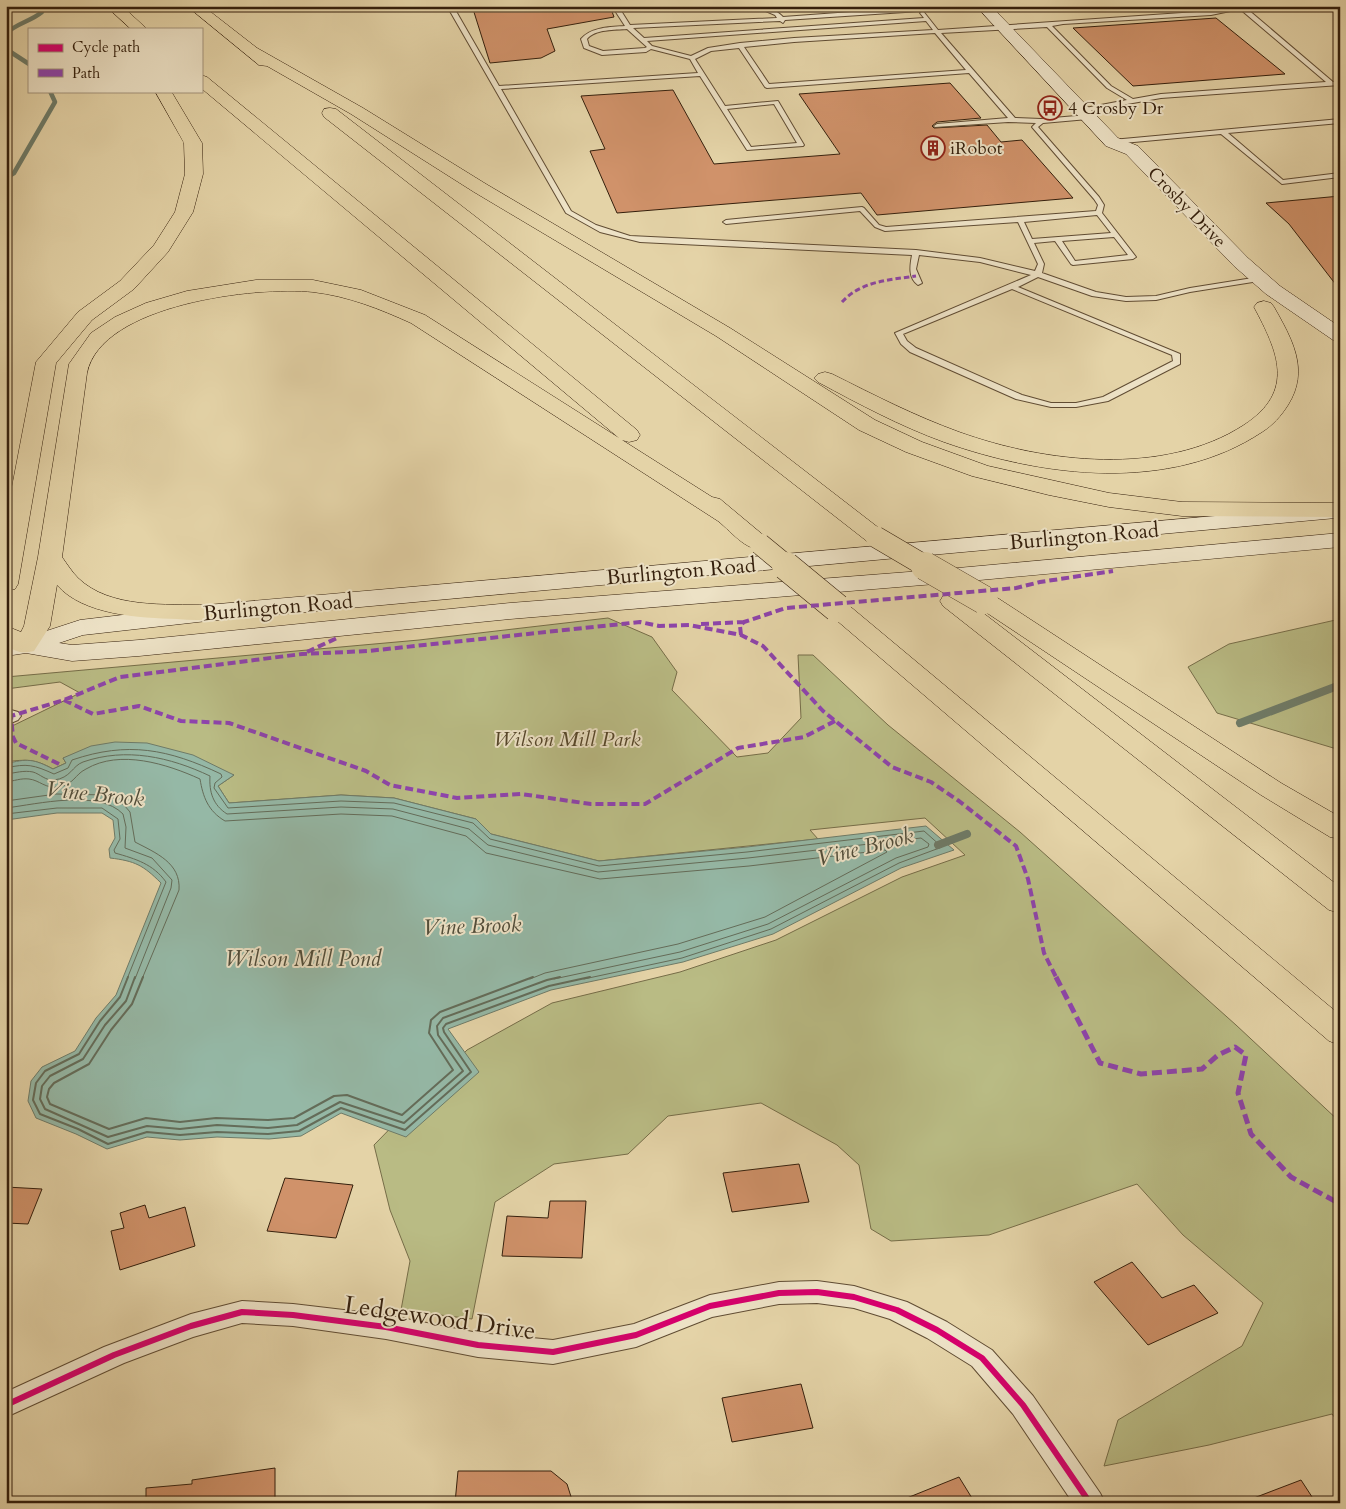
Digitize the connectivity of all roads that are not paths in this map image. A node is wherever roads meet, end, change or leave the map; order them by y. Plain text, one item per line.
1 (194, 6) edge
2 (450, 6) edge
3 (615, 6) edge
4 (756, 6) edge
5 (1024, 6) edge
6 (1256, 6) edge
7 (1241, 7) edge
8 (114, 8) edge
9 (919, 8) edge
10 (985, 8) edge
11 (928, 19) junction
12 (782, 20) junction
13 (1048, 25) junction
14 (1003, 26) junction
15 (628, 27) junction
16 (126, 28) edge
17 (139, 28) edge
18 (787, 30) junction
19 (936, 31) junction
20 (642, 40) junction
21 (794, 40) junction
22 (740, 45) junction
23 (650, 47) junction
24 (251, 51) junction
25 (692, 58) junction
26 (971, 71) junction
27 (702, 74) junction
28 (202, 81) edge
29 (1340, 83) edge
30 (1332, 84) junction
31 (496, 88) junction
32 (164, 92) edge
33 (1134, 102) junction
34 (724, 108) junction
35 (1085, 113) junction
36 (1013, 120) junction
37 (1340, 121) edge
38 (1041, 122) junction
39 (937, 126) dead end
40 (1224, 132) junction
41 (1112, 142) junction
42 (1121, 165) dead end
43 (1340, 175) edge
44 (1099, 213) junction
45 (1020, 220) junction
46 (726, 222) dead end
47 (1116, 234) junction
48 (1058, 240) junction
49 (1030, 242) junction
50 (916, 252) junction
51 (1038, 274) junction
52 (1228, 276) junction
53 (1259, 279) junction
54 (918, 283) dead end
55 (1012, 287) junction
56 (1264, 307) junction
57 (723, 332) junction
58 (1338, 346) edge
59 (1340, 510) edge
60 (726, 516) junction
61 (876, 537) junction
62 (1340, 540) edge
63 (50, 558) junction
64 (6, 584) edge
65 (208, 613) junction
66 (12, 643) edge
67 (1340, 830) edge
68 (1340, 903) edge
69 (1340, 1033) edge
70 (6, 1405) edge
71 (1090, 1503) edge

1 - 24 highway
2 - 31 lane
3 - 15 lane
4 - 12 lane
5 - 10 lane
6 - 7 lane
7 - 13 lane
7 - 30 lane
8 - 16 highway
8 - 17 highway
9 - 11 lane
9 - 12 lane
10 - 14 main road, Crosby Drive
11 - 18 lane
11 - 19 lane
12 - 15 lane
12 - 18 lane
13 - 14 lane
13 - 33 lane
14 - 19 lane
14 - 35 main road, Crosby Drive
15 - 20 lane
15 - 23 lane
18 - 20 lane
18 - 21 lane
19 - 21 lane
19 - 26 lane
20 - 23 lane
21 - 22 lane
22 - 25 lane
22 - 26 lane
23 - 25 lane
24 - 57 highway
24 - 61 highway
25 - 27 lane
26 - 36 lane
27 - 31 lane
27 - 34 lane
28 - 60 highway
29 - 30 lane
30 - 33 lane
31 - 50 lane
32 - 64 highway
33 - 35 lane
34 - 34 lane
35 - 38 lane
35 - 41 main road, Crosby Drive
36 - 38 lane
36 - 39 lane
37 - 40 lane
38 - 44 lane
40 - 41 lane
40 - 43 lane
41 - 42 main road, Crosby Drive
41 - 53 main road, Crosby Drive
44 - 45 lane
44 - 47 lane
45 - 46 lane
45 - 49 lane
47 - 48 lane
47 - 48 lane
48 - 49 lane
49 - 51 lane
50 - 51 lane
50 - 54 lane
51 - 52 lane
51 - 55 lane
52 - 53 lane
52 - 56 main road, Crosby Drive
53 - 58 main road, Crosby Drive
55 - 55 lane
56 - 57 highway
56 - 58 main road, Crosby Drive
57 - 59 highway
59 - 65 main road, Burlington Road
60 - 63 highway
60 - 69 highway, bridge
61 - 67 highway, bridge
61 - 68 highway, bridge
62 - 66 main road, Burlington Road
63 - 65 highway
63 - 66 highway
65 - 66 main road, Burlington Road
70 - 71 street, Ledgewood Drive

